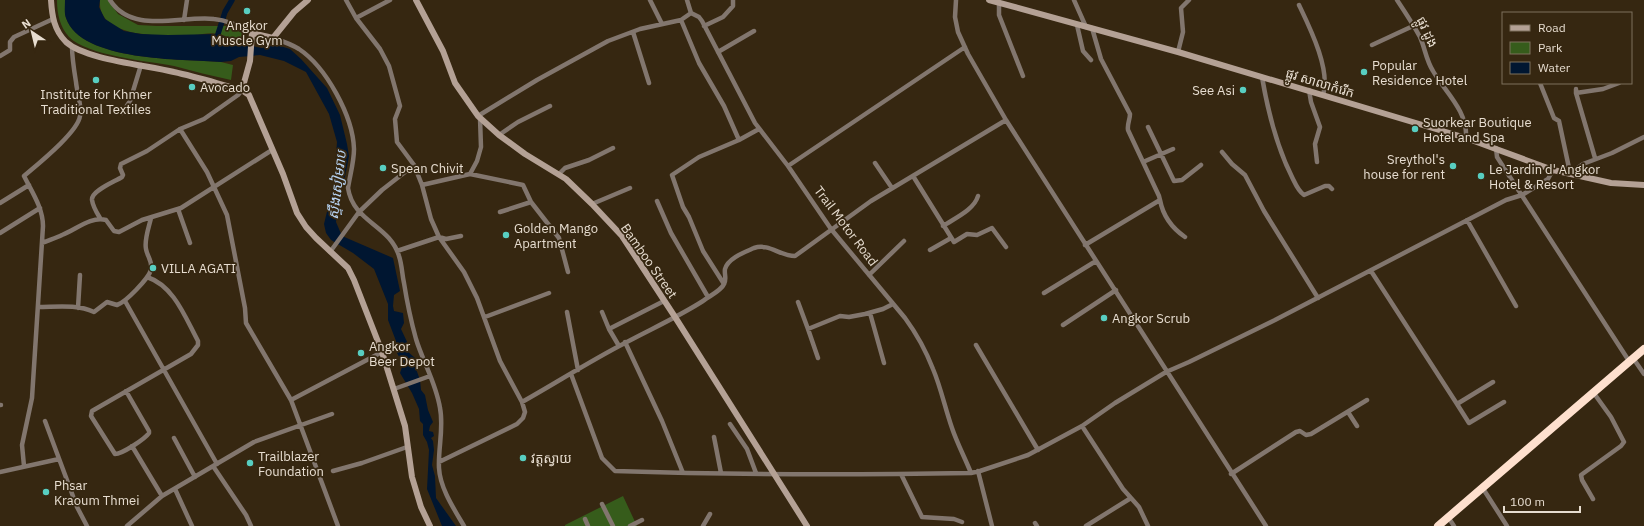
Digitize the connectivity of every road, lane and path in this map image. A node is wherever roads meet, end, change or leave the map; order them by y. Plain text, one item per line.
1 (50, 0) edge
2 (110, 0) edge
3 (187, 0) edge
4 (308, 0) edge
5 (346, 0) edge
6 (390, 0) edge
7 (416, 0) edge
8 (650, 0) edge
9 (687, 0) edge
10 (733, 0) edge
11 (956, 0) edge
12 (989, 0) edge
13 (1074, 0) edge
14 (1189, 0) edge
15 (1397, 0) edge
16 (999, 3) junction
17 (1300, 5) dead end
18 (691, 13) junction
19 (356, 18) junction
20 (53, 19) junction
21 (184, 20) junction
22 (681, 20) junction
23 (662, 24) junction
24 (1077, 25) junction
25 (704, 26) junction
26 (1413, 26) junction
27 (1089, 28) junction
28 (754, 31) dead end
29 (633, 32) junction
30 (252, 33) junction
31 (273, 38) junction
32 (1372, 45) dead end
33 (72, 46) junction
34 (965, 47) junction
35 (718, 52) junction
36 (1178, 52) junction
37 (0, 56) edge
38 (1091, 60) dead end
39 (141, 65) junction
40 (1023, 76) dead end
41 (1262, 77) junction
42 (648, 83) dead end
43 (1540, 84) edge
44 (1616, 84) edge
45 (242, 90) junction
46 (1310, 90) junction
47 (1323, 95) junction
48 (550, 106) dead end
49 (122, 113) dead end
50 (479, 117) junction
51 (1006, 120) junction
52 (1148, 127) dead end
53 (180, 129) junction
54 (759, 129) junction
55 (499, 135) junction
56 (1467, 136) junction
57 (1644, 137) edge
58 (739, 140) junction
59 (613, 148) dead end
60 (1496, 148) junction
61 (1173, 149) dead end
62 (272, 150) junction
63 (1222, 152) dead end
64 (1161, 155) junction
65 (1595, 158) junction
66 (1143, 162) junction
67 (1317, 162) dead end
68 (875, 163) dead end
69 (414, 165) junction
70 (1201, 165) dead end
71 (788, 166) junction
72 (1553, 170) junction
73 (470, 174) junction
74 (559, 174) junction
75 (1569, 174) junction
76 (913, 176) junction
77 (29, 185) junction
78 (422, 185) junction
79 (1644, 185) edge
80 (215, 186) junction
81 (630, 188) dead end
82 (892, 188) junction
83 (1332, 189) dead end
84 (1522, 195) junction
85 (978, 196) dead end
86 (1160, 200) junction
87 (657, 201) dead end
88 (531, 202) junction
89 (0, 203) edge
90 (592, 204) junction
91 (40, 208) junction
92 (178, 209) junction
93 (358, 212) junction
94 (500, 212) dead end
95 (100, 218) junction
96 (151, 218) junction
97 (1467, 220) junction
98 (943, 226) junction
99 (832, 229) junction
100 (0, 233) edge
101 (461, 236) dead end
102 (439, 237) junction
103 (1185, 237) dead end
104 (951, 238) junction
105 (904, 241) dead end
106 (42, 243) junction
107 (190, 243) dead end
108 (1085, 245) junction
109 (1006, 247) dead end
110 (397, 250) junction
111 (930, 250) dead end
112 (330, 252) junction
113 (1096, 261) junction
114 (1371, 271) junction
115 (568, 272) dead end
116 (80, 275) dead end
117 (869, 275) junction
118 (147, 277) junction
119 (724, 284) junction
120 (1116, 290) junction
121 (549, 293) dead end
122 (1044, 293) dead end
123 (708, 297) junction
124 (1318, 298) junction
125 (125, 301) junction
126 (664, 301) junction
127 (798, 302) dead end
128 (893, 304) junction
129 (1516, 306) dead end
130 (38, 307) junction
131 (78, 308) junction
132 (567, 312) dead end
133 (602, 312) dead end
134 (870, 313) junction
135 (485, 317) junction
136 (675, 317) junction
137 (1062, 325) dead end
138 (609, 329) junction
139 (808, 329) junction
140 (625, 342) junction
141 (976, 345) dead end
142 (620, 346) junction
143 (1644, 349) edge
144 (382, 352) junction
145 (818, 358) dead end
146 (1631, 360) junction
147 (884, 363) dead end
148 (164, 369) junction
149 (578, 370) junction
150 (1166, 372) junction
151 (570, 374) junction
152 (1644, 374) edge
153 (428, 377) junction
154 (1493, 382) dead end
155 (394, 389) junction
156 (126, 391) junction
157 (1593, 392) junction
158 (291, 400) junction
159 (1367, 400) dead end
160 (522, 402) junction
161 (1504, 402) dead end
162 (1457, 404) junction
163 (1348, 412) junction
164 (332, 414) dead end
165 (45, 421) dead end
166 (300, 424) junction
167 (730, 424) dead end
168 (1082, 426) junction
169 (1357, 426) dead end
170 (714, 437) dead end
171 (174, 438) dead end
172 (132, 446) junction
173 (407, 447) junction
174 (1038, 450) junction
175 (59, 459) junction
176 (439, 462) junction
177 (215, 465) junction
178 (24, 466) junction
179 (333, 471) dead end
180 (0, 472) edge
181 (978, 472) junction
182 (683, 473) junction
183 (721, 473) junction
184 (756, 473) junction
185 (773, 473) junction
186 (971, 473) junction
187 (901, 474) junction
188 (1231, 474) junction
189 (195, 477) junction
190 (1482, 487) junction
191 (175, 489) junction
192 (162, 496) junction
193 (1131, 498) junction
194 (1593, 499) dead end
195 (602, 504) dead end
196 (710, 514) dead end
197 (1448, 517) junction
198 (585, 519) dead end
199 (642, 520) dead end
200 (962, 522) dead end
201 (88, 526) edge
202 (127, 526) edge
203 (192, 526) edge
204 (251, 526) edge
205 (338, 526) edge
206 (430, 526) edge
207 (464, 526) edge
208 (588, 526) edge
209 (614, 526) edge
210 (630, 526) edge
211 (703, 526) edge
212 (807, 526) edge
213 (992, 526) edge
214 (1086, 526) edge
215 (1148, 526) edge
216 (1266, 526) edge
217 (1438, 526) edge
218 (1454, 526) edge
219 (1507, 526) edge

1 - 20 street
2 - 21 street
3 - 21 street
4 - 31 street
5 - 19 street
6 - 19 street
7 - 50 street, Bamboo Street
8 - 23 street
9 - 18 street, Trail Motor Road
10 - 25 street
11 - 34 street
12 - 16 street, ផ្លូវ សាលាកំរើក
13 - 27 street
14 - 36 street
15 - 26 street, ផ្លូវ ដូង
16 - 24 street, ផ្លូវ សាលាកំរើក
16 - 40 street
17 - 47 street
18 - 22 street
18 - 25 street, Trail Motor Road
19 - 69 street
20 - 33 street
20 - 37 street
21 - 30 street
22 - 23 street
22 - 58 street
23 - 29 street
24 - 27 street, ផ្លូវ សាលាកំរើក
24 - 38 street
25 - 35 street, Trail Motor Road
26 - 32 street
26 - 56 street, ផ្លូវ ដូង
27 - 36 street, ផ្លូវ សាលាកំរើក
27 - 66 street
28 - 35 street
29 - 42 street
29 - 50 street
30 - 31 street
30 - 45 street
31 - 93 street
33 - 39 street
33 - 77 street
34 - 51 street
34 - 71 street
35 - 54 street, Trail Motor Road
36 - 41 street, ផ្លូវ សាលាកំរើក
39 - 45 street
39 - 49 street
41 - 46 street, ផ្លូវ សាលាកំរើក
41 - 83 street
43 - 75 street
44 - 65 street
45 - 53 street
45 - 62 street
46 - 47 street, ផ្លូវ សាលាកំរើក
46 - 67 street
47 - 56 street, ផ្លូវ សាលាកំរើក
48 - 55 street
50 - 55 street, Bamboo Street
50 - 73 street
51 - 76 street
51 - 108 street
52 - 64 street
53 - 80 street
53 - 95 street
54 - 58 street
54 - 71 street, Trail Motor Road
55 - 74 street, Bamboo Street
56 - 60 street, ផ្លូវ សាលាកំរើក
57 - 65 street
58 - 119 street
59 - 74 street
60 - 72 street, ផ្លូវ សាលាកំរើក
60 - 84 street
61 - 64 street
62 - 80 street
62 - 112 street
63 - 124 street
64 - 66 street
64 - 70 street
65 - 75 street
66 - 86 street
68 - 82 street
69 - 78 street
69 - 93 street
71 - 99 street, Trail Motor Road
72 - 75 street, ផ្លូវ សាលាកំរើក
72 - 84 street
73 - 78 street
73 - 88 street
74 - 90 street, Bamboo Street
75 - 79 street, ផ្លូវ សាលាកំរើក
76 - 82 street
76 - 98 street
77 - 89 street
77 - 91 street
78 - 102 street
80 - 92 street
80 - 158 street
81 - 90 street
82 - 99 street
84 - 97 street
84 - 146 street
85 - 98 street
86 - 103 street
86 - 108 street
87 - 123 street
88 - 94 street
88 - 115 street
90 - 126 street, Bamboo Street
91 - 100 street
91 - 106 street
92 - 96 street
92 - 107 street
93 - 110 street
93 - 112 street
95 - 96 street
95 - 106 street
96 - 118 street
97 - 114 street
97 - 129 street
98 - 104 street
99 - 117 street, Trail Motor Road
99 - 119 street
101 - 102 street
102 - 110 street
102 - 135 street
104 - 109 street
104 - 111 street
105 - 117 street
106 - 130 street
108 - 113 street
110 - 153 street
112 - 144 street
113 - 120 street
113 - 122 street
114 - 124 street
114 - 162 street
116 - 131 street
117 - 128 street, Trail Motor Road
118 - 125 street
118 - 148 street
119 - 123 street
120 - 137 street
120 - 150 street
121 - 135 street
123 - 136 street
124 - 150 street
125 - 131 street
125 - 148 street
126 - 136 street, Bamboo Street
126 - 138 street
127 - 139 street
128 - 134 street
128 - 186 street, Trail Motor Road
130 - 131 street
130 - 178 street
132 - 149 street
133 - 138 street
134 - 139 street
134 - 147 street
135 - 160 street
136 - 140 street
136 - 185 street, Bamboo Street
138 - 142 street
139 - 145 street
140 - 142 street
140 - 182 street
141 - 174 street
142 - 149 street
143 - 146 highway
144 - 155 street
144 - 158 street
146 - 152 street
146 - 157 highway
148 - 156 street
148 - 177 street
149 - 151 street
150 - 168 street
150 - 188 street
151 - 160 street
151 - 182 street
153 - 155 street
153 - 176 street
154 - 162 street
155 - 173 street
156 - 172 street
156 - 172 street
157 - 190 highway
157 - 194 street
158 - 166 street
159 - 163 street
160 - 176 street
161 - 162 street
163 - 169 street
163 - 188 street
164 - 166 street
165 - 175 street
166 - 177 street
166 - 205 street
167 - 184 street
168 - 174 street
168 - 193 street
170 - 183 street
171 - 189 street
172 - 192 street
173 - 179 street
173 - 206 street
174 - 181 street
175 - 178 street
175 - 201 street
176 - 207 street
177 - 189 street
177 - 204 street
178 - 180 street
181 - 186 street
181 - 213 street
182 - 183 street
183 - 184 street
184 - 185 street
185 - 187 street
185 - 212 street, Bamboo Street
186 - 187 street
187 - 200 street
188 - 216 street
189 - 191 street
190 - 197 highway
190 - 219 street
191 - 192 street
191 - 203 street
192 - 202 street
193 - 214 street
193 - 215 street
195 - 209 street
196 - 211 street
197 - 217 highway
197 - 218 street
198 - 208 street
199 - 210 street

